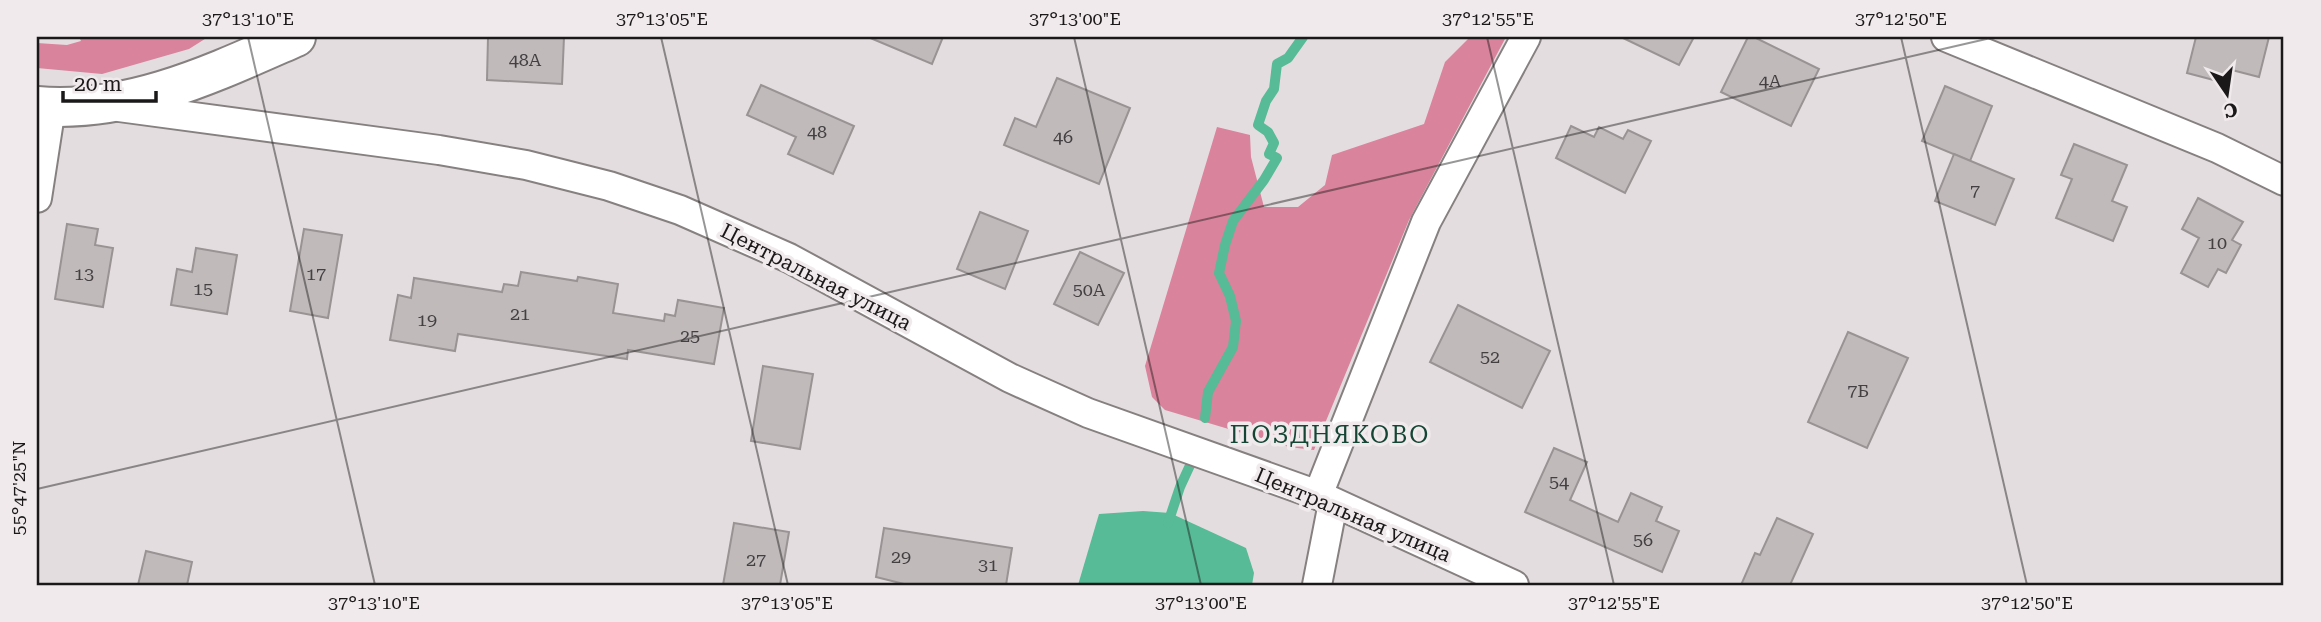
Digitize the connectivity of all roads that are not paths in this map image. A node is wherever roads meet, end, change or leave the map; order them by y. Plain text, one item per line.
1 (296, 37) edge
2 (1526, 37) edge
3 (1946, 37) edge
4 (104, 105) junction
5 (44, 107) edge
6 (2284, 181) edge
7 (37, 198) edge
8 (1325, 499) junction
9 (1317, 585) edge
10 (1514, 585) edge

1 - 4 street
2 - 8 street
3 - 6 street
4 - 5 street, Центральная улица
4 - 8 street, Центральная улица
5 - 7 street
8 - 9 street
8 - 10 street, Центральная улица

